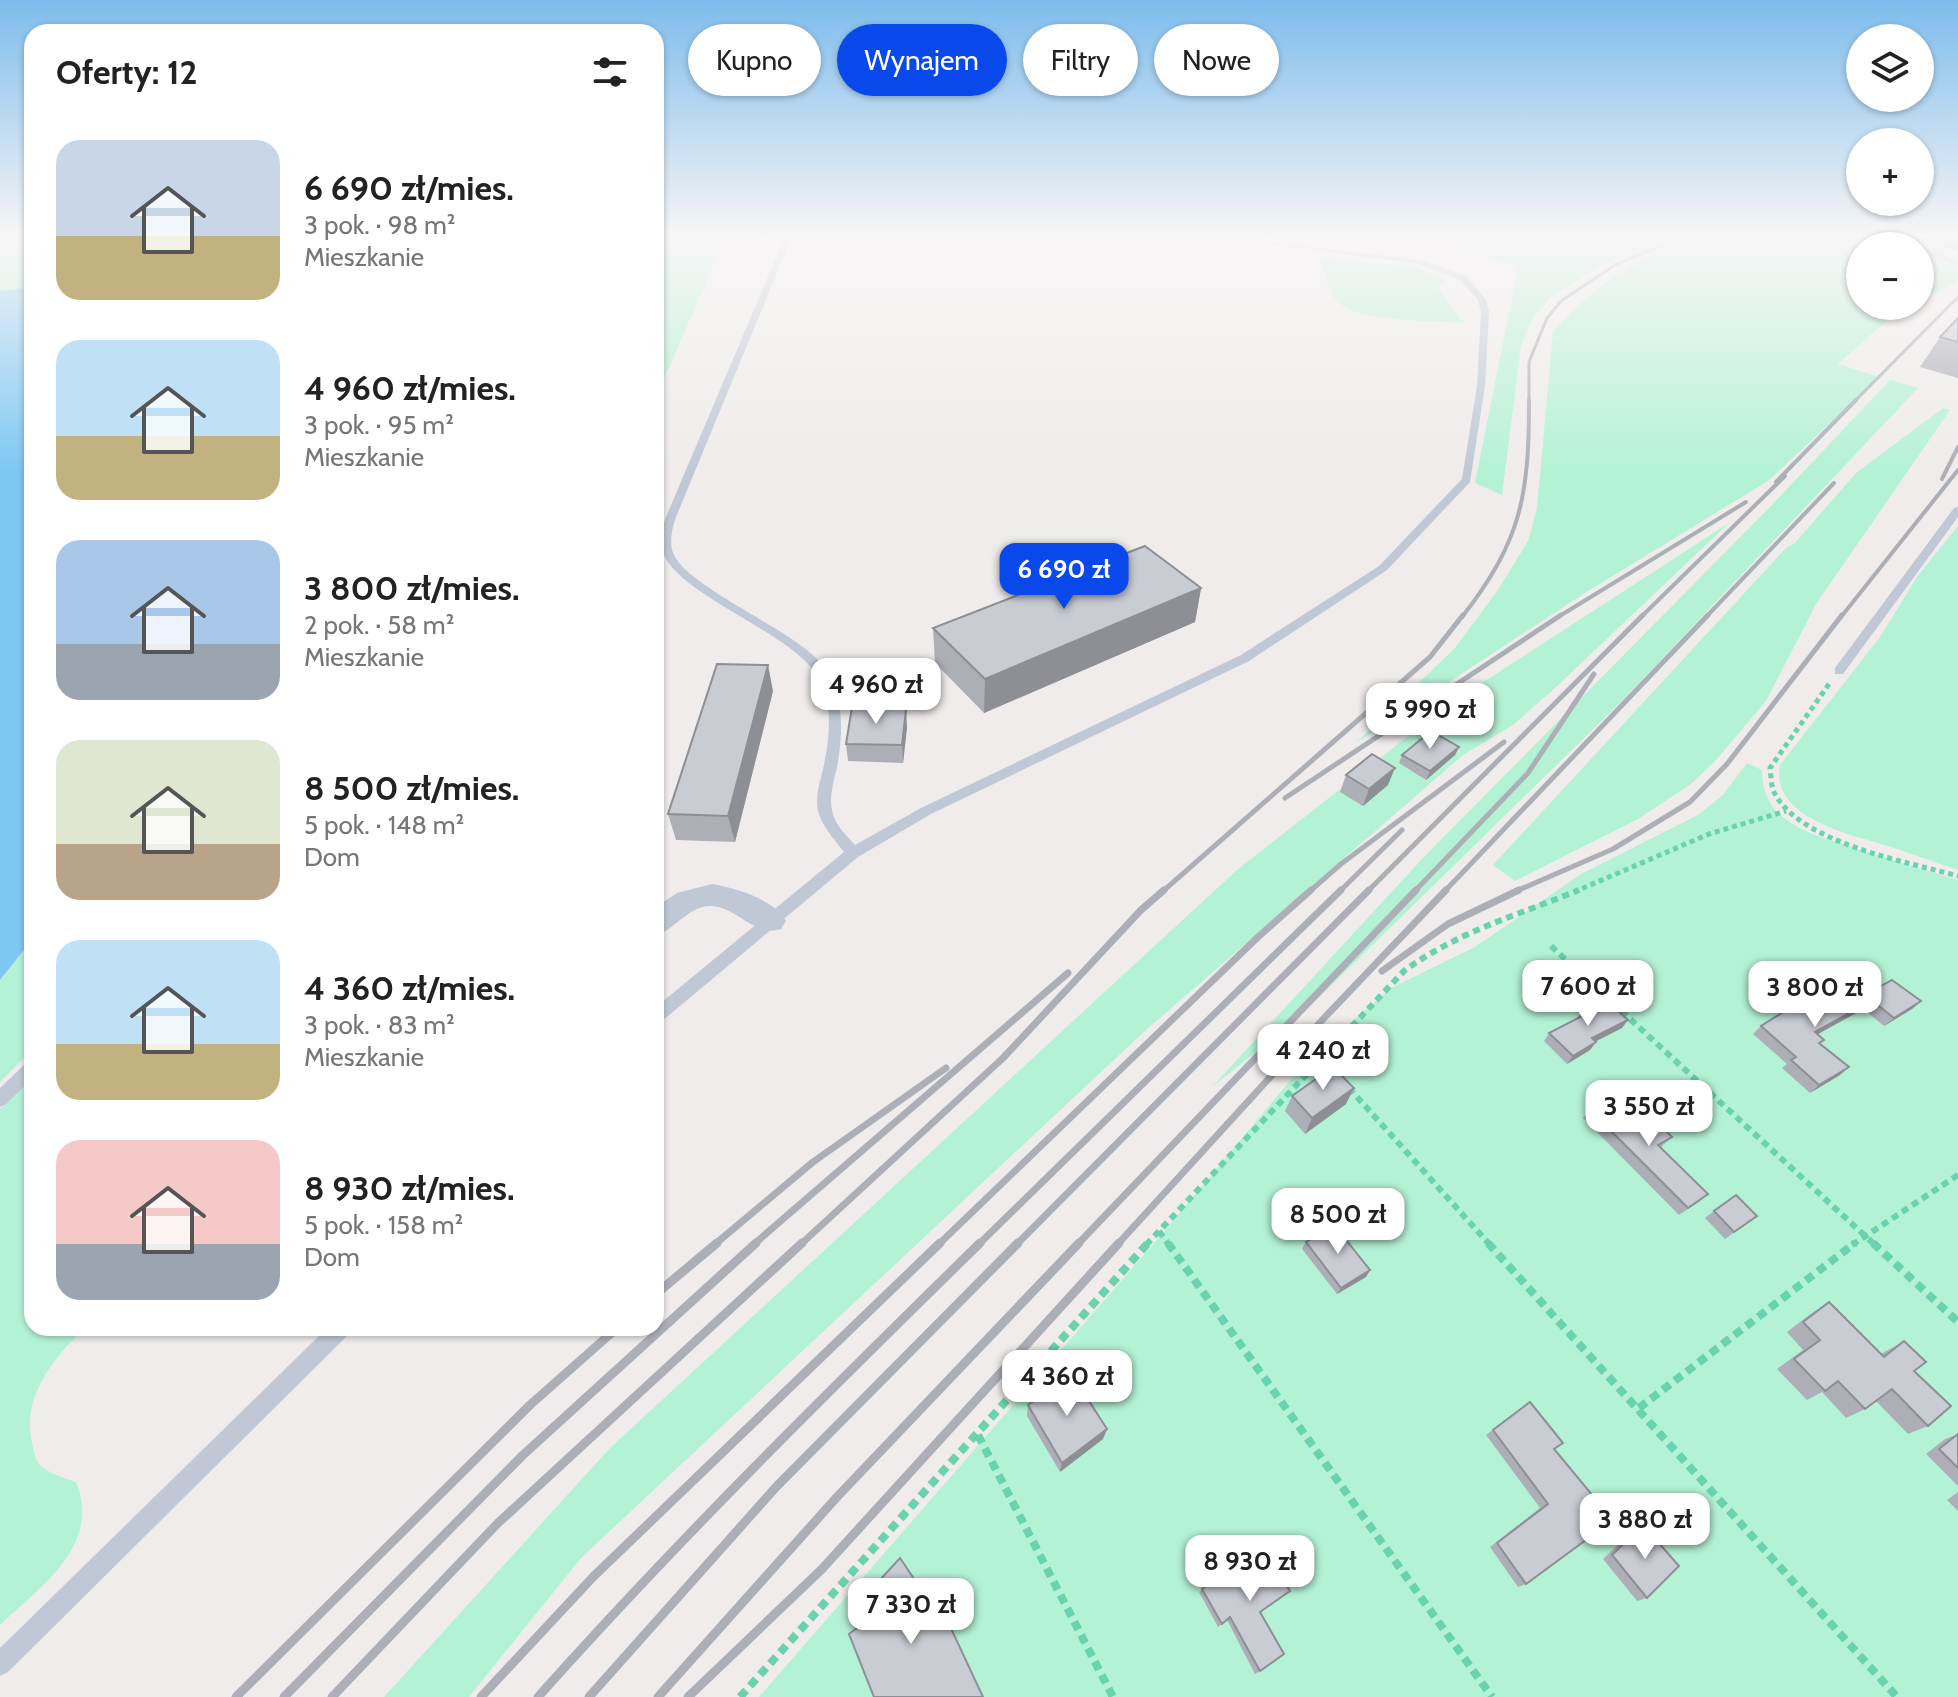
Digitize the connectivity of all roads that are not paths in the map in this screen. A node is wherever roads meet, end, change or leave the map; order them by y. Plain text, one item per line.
1 (757, 313) edge
2 (1485, 313) edge
3 (1958, 510) edge
4 (664, 549) edge
5 (664, 549) edge
6 (1839, 671) road end
7 (853, 853) junction
8 (664, 918) edge
9 (771, 921) junction
10 (664, 1009) edge
11 (24, 1076) edge
12 (0, 1099) edge
13 (333, 1336) edge
14 (0, 1664) edge

1 - 4 lane
2 - 7 lane
3 - 6 lane
5 - 7 lane
7 - 9 lane
8 - 9 street
9 - 10 lane
11 - 12 lane
13 - 14 lane

